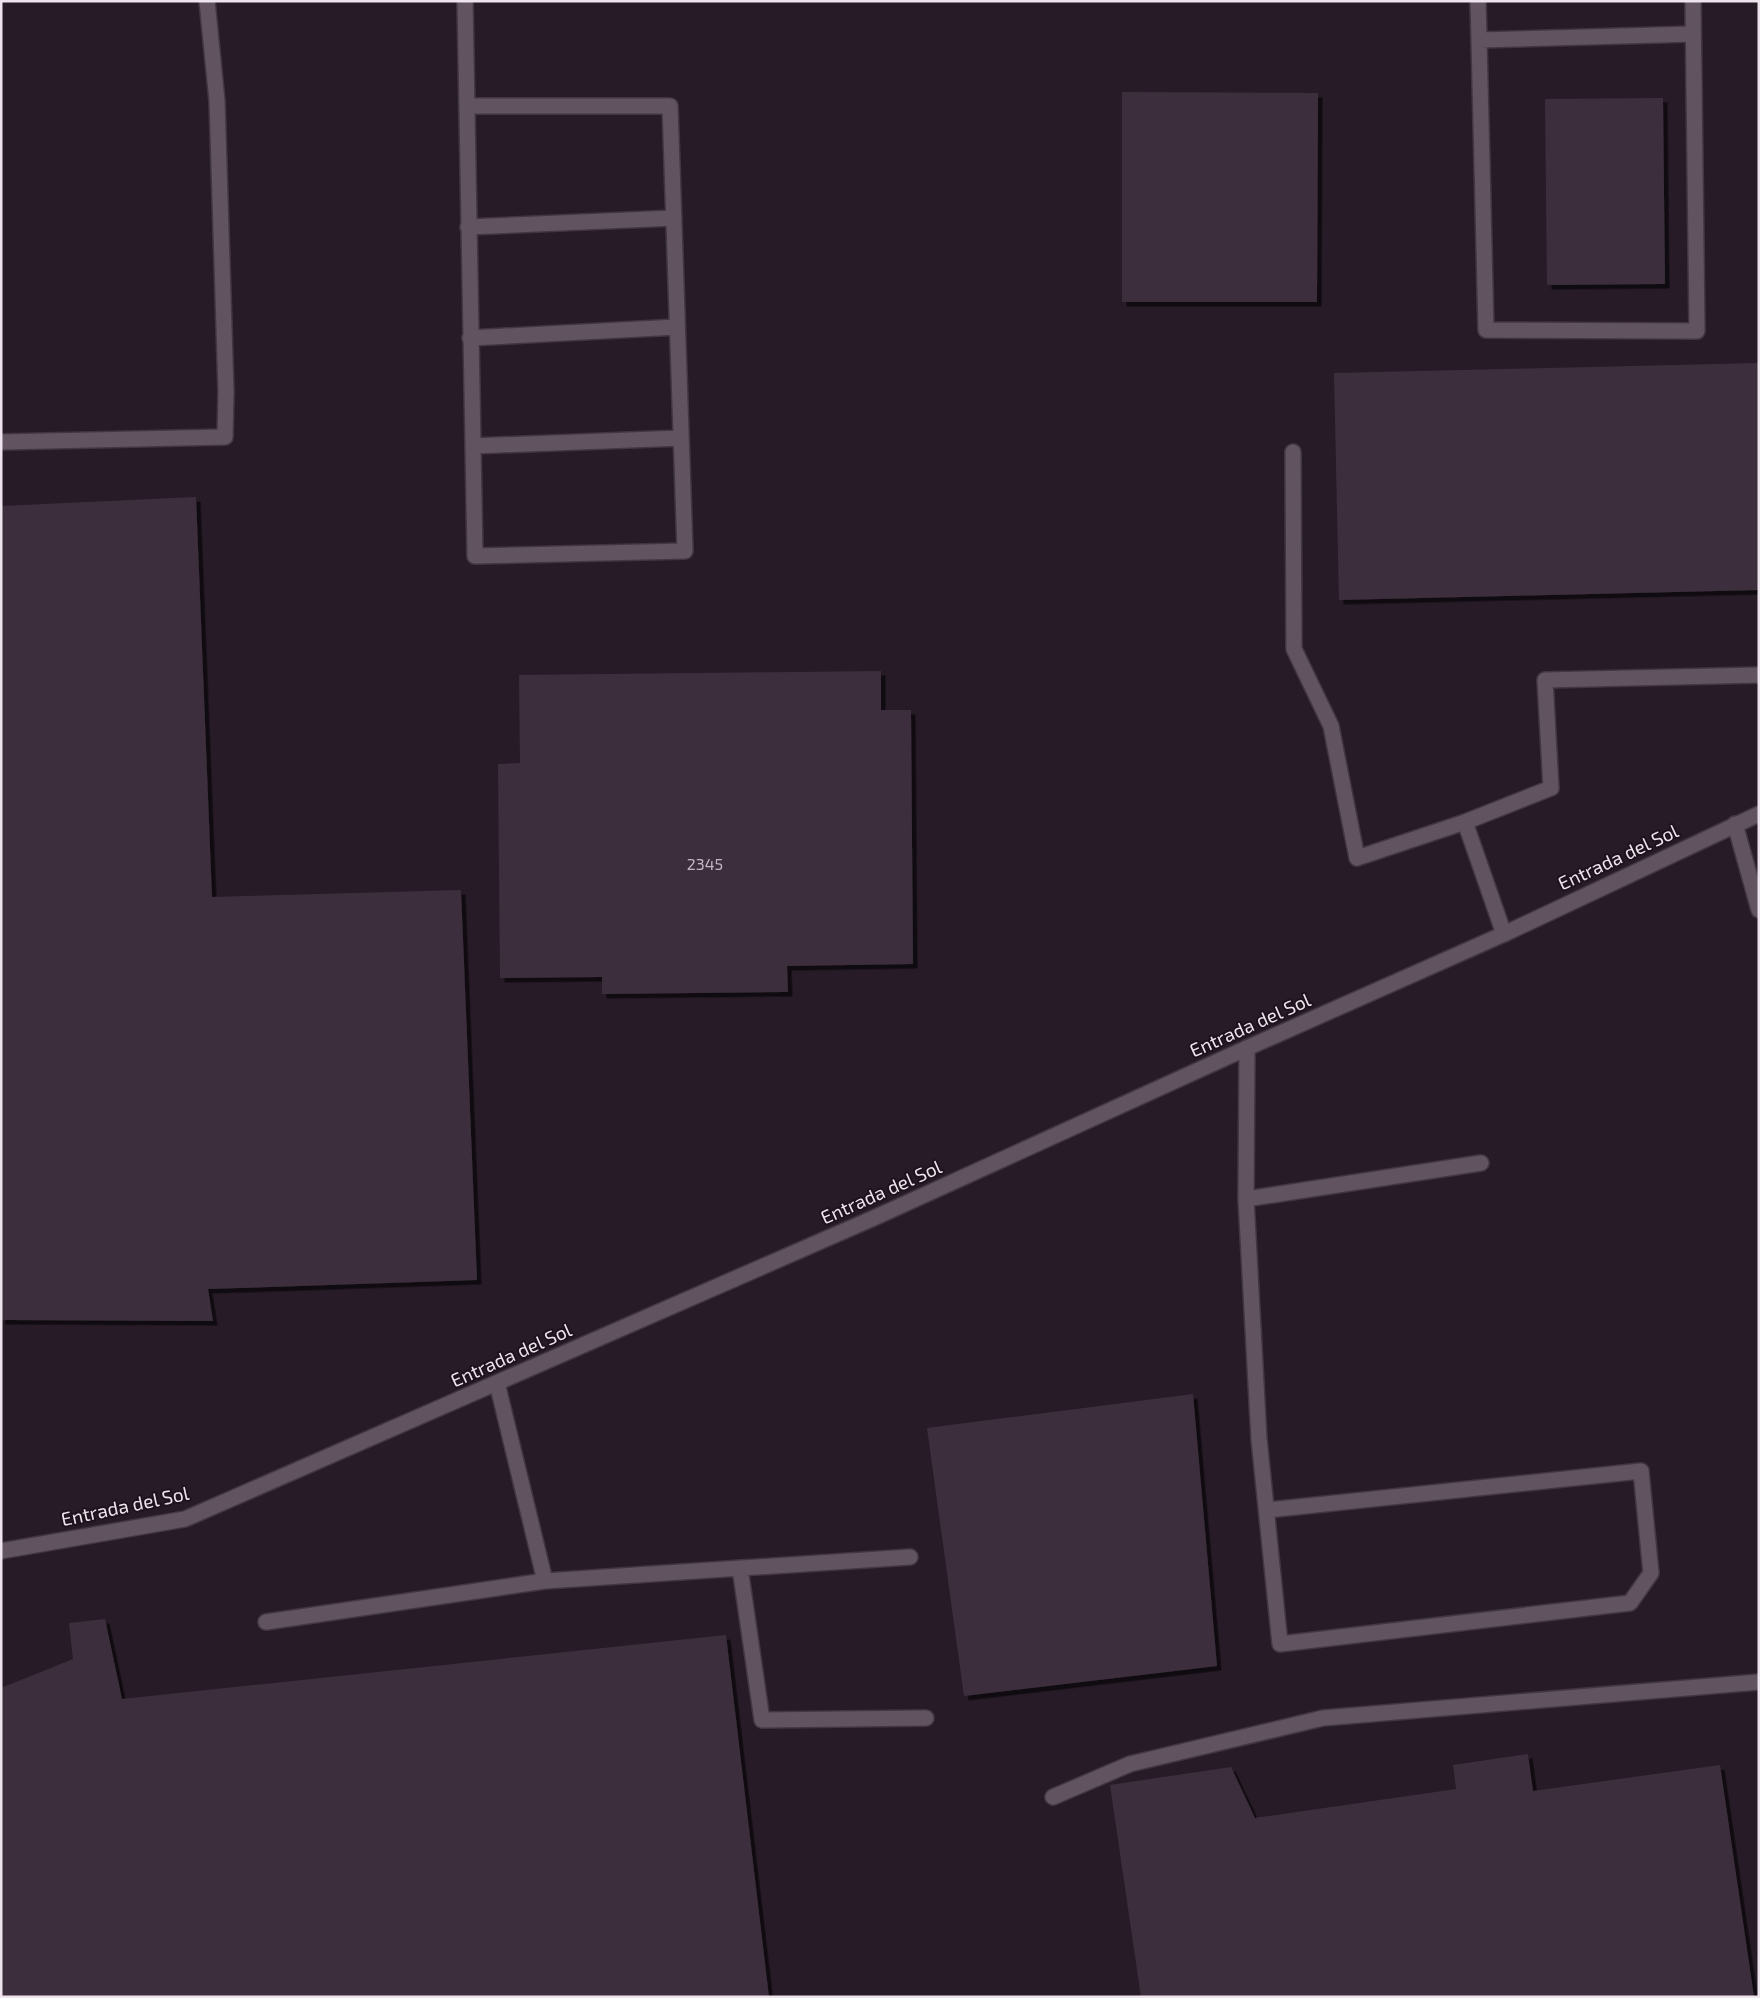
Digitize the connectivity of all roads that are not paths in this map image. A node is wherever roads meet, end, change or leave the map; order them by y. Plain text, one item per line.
1 (207, 1) edge
2 (465, 1) edge
3 (1478, 1) edge
4 (1693, 1) edge
5 (1693, 34) junction
6 (1479, 40) junction
7 (467, 106) junction
8 (674, 218) junction
9 (468, 227) junction
10 (677, 327) junction
11 (470, 338) junction
12 (681, 438) junction
13 (1, 442) edge
14 (473, 446) junction
15 (1293, 452) dead end
16 (1759, 675) edge
17 (1759, 814) edge
18 (1465, 822) junction
19 (1735, 824) junction
20 (1759, 910) edge
21 (1504, 934) junction
22 (1247, 1048) junction
23 (1481, 1163) dead end
24 (1246, 1199) junction
25 (497, 1383) junction
26 (1267, 1510) junction
27 (1, 1551) edge
28 (910, 1557) dead end
29 (740, 1568) junction
30 (545, 1581) junction
31 (266, 1622) dead end
32 (1759, 1682) edge
33 (926, 1718) dead end
34 (1053, 1797) dead end

1 - 13 street
2 - 7 street
3 - 6 street
4 - 5 street
5 - 6 street
5 - 6 street
7 - 8 street
7 - 9 street
8 - 9 street
8 - 10 street
9 - 11 street
10 - 11 street
10 - 12 street
11 - 14 street
12 - 14 street
12 - 14 street
15 - 18 street
16 - 18 street
17 - 19 street, Entrada del Sol
18 - 21 street
19 - 20 street
19 - 21 street, Entrada del Sol
21 - 22 street, Entrada del Sol
22 - 24 street
22 - 25 street, Entrada del Sol
23 - 24 street
24 - 26 street
25 - 27 street, Entrada del Sol
25 - 30 street
26 - 26 street
28 - 29 street
29 - 30 street
29 - 33 street
30 - 31 street
32 - 34 street

